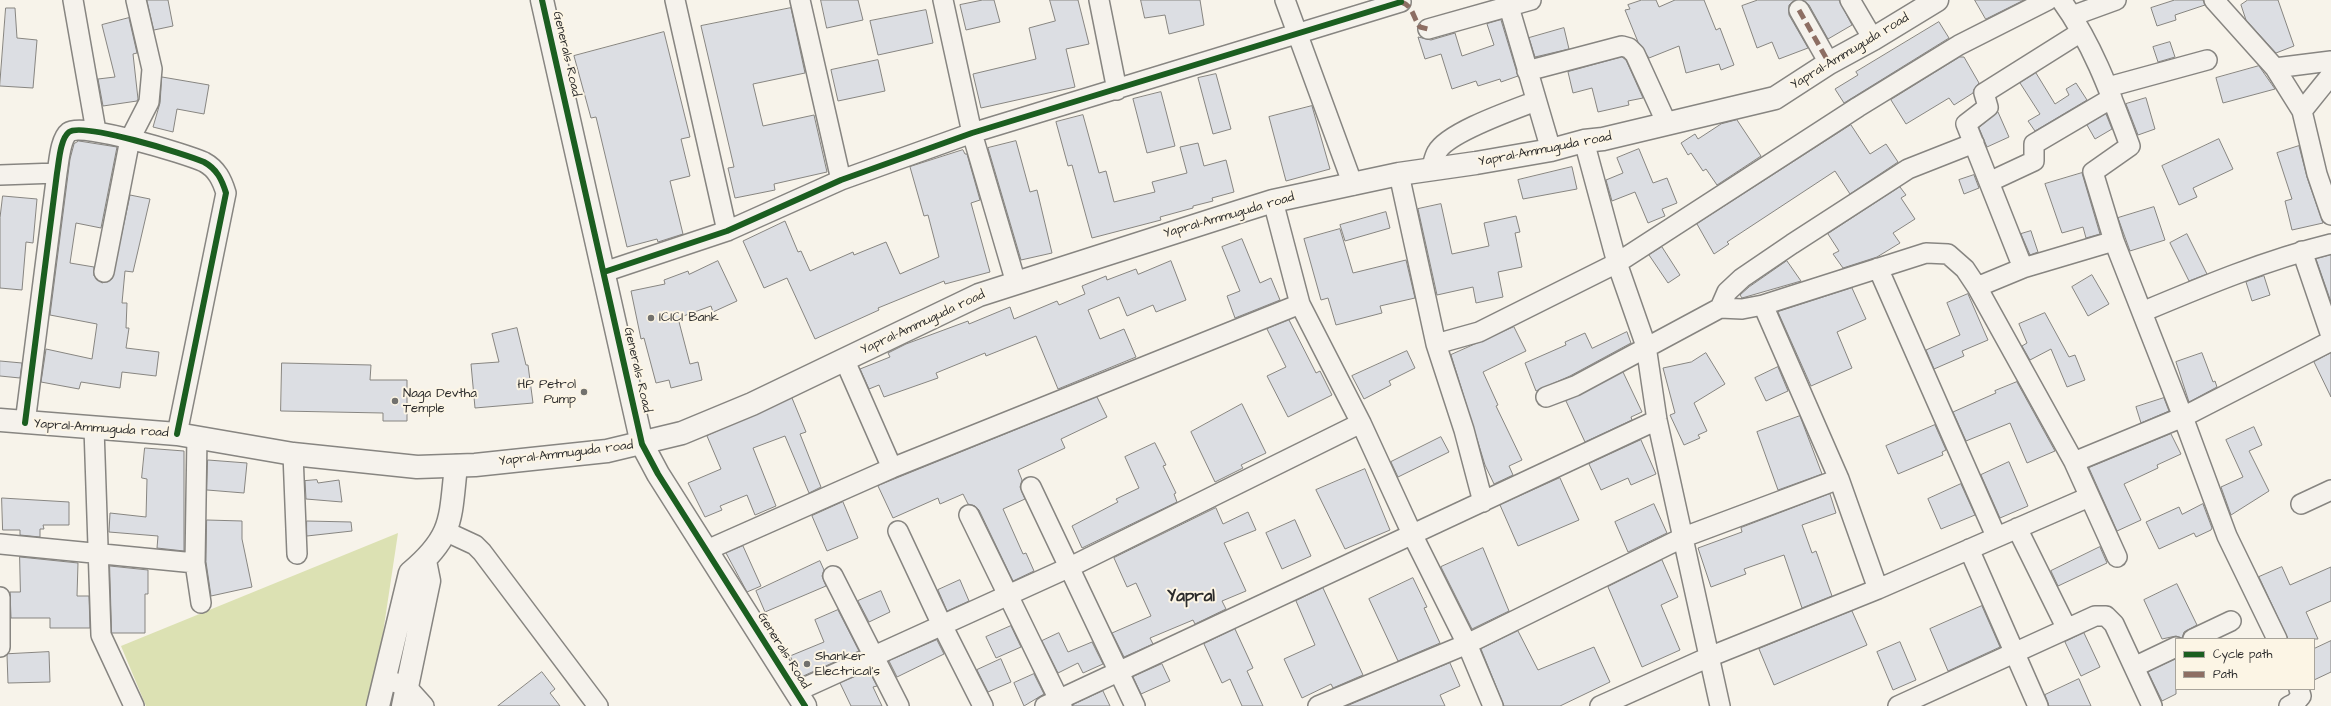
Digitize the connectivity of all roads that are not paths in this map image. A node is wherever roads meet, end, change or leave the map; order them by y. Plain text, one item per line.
1 (73, 0) edge
2 (136, 0) edge
3 (542, 0) edge
4 (676, 0) edge
5 (800, 0) edge
6 (943, 0) edge
7 (1099, 0) edge
8 (1285, 0) edge
9 (1530, 0) edge
10 (1850, 0) edge
11 (1937, 0) edge
12 (2048, 0) edge
13 (2061, 0) edge
14 (2116, 0) edge
15 (2214, 0) edge
16 (1401, 2) dead end
17 (1508, 3) edge
18 (1799, 10) dead end
19 (2072, 16) junction
20 (1428, 29) dead end
21 (2081, 32) junction
22 (1298, 35) junction
23 (1873, 39) junction
24 (2207, 60) dead end
25 (2331, 61) edge
26 (1829, 63) junction
27 (2275, 68) junction
28 (1527, 71) junction
29 (2331, 75) edge
30 (1117, 90) junction
31 (2110, 93) junction
32 (1536, 101) junction
33 (2302, 111) junction
34 (1667, 124) junction
35 (96, 131) junction
36 (972, 133) junction
37 (130, 139) junction
38 (1584, 141) junction
39 (1974, 142) junction
40 (1551, 150) junction
41 (1431, 170) junction
42 (57, 173) junction
43 (1399, 174) junction
44 (0, 175) edge
45 (841, 180) junction
46 (1989, 182) junction
47 (1353, 185) junction
48 (1273, 201) junction
49 (2331, 215) edge
50 (727, 231) junction
51 (2114, 241) junction
52 (2331, 244) edge
53 (2302, 251) junction
54 (1617, 263) junction
55 (1878, 268) junction
56 (2023, 268) junction
57 (104, 272) dead end
58 (604, 272) junction
59 (1016, 283) junction
60 (1977, 287) junction
61 (1300, 304) junction
62 (1763, 305) junction
63 (1720, 308) junction
64 (2142, 312) junction
65 (2331, 336) edge
66 (2331, 341) edge
67 (1436, 344) junction
68 (1646, 346) junction
69 (845, 361) junction
70 (1546, 397) dead end
71 (2184, 416) junction
72 (0, 420) edge
73 (1657, 420) junction
74 (25, 423) junction
75 (1361, 423) junction
76 (94, 428) junction
77 (187, 435) junction
78 (642, 444) junction
79 (293, 454) junction
80 (2074, 462) junction
81 (456, 466) junction
82 (892, 468) junction
83 (1839, 479) junction
84 (1031, 487) dead end
85 (2331, 490) edge
86 (2089, 497) junction
87 (1484, 502) junction
88 (2301, 504) dead end
89 (969, 515) dead end
90 (2017, 528) junction
91 (898, 531) dead end
92 (447, 532) junction
93 (1413, 536) junction
94 (1996, 536) junction
95 (1684, 537) junction
96 (0, 544) edge
97 (1970, 549) junction
98 (707, 550) junction
99 (99, 553) junction
100 (297, 554) dead end
101 (2117, 557) dead end
102 (425, 561) junction
103 (194, 563) junction
104 (1070, 567) junction
105 (833, 576) dead end
106 (1878, 589) junction
107 (1008, 594) junction
108 (0, 597) edge
109 (201, 602) dead end
110 (2231, 621) dead end
111 (942, 625) junction
112 (2067, 629) junction
113 (2195, 638) edge
114 (2277, 638) edge
115 (1467, 644) junction
116 (0, 647) edge
117 (2175, 647) edge
118 (2015, 653) junction
119 (872, 656) junction
120 (1709, 657) junction
121 (2134, 667) junction
122 (1119, 671) junction
123 (384, 679) junction
124 (2299, 690) edge
125 (405, 696) edge
126 (800, 699) edge
127 (1929, 700) edge
128 (1055, 704) edge
129 (134, 706) edge
130 (378, 706) edge
131 (424, 706) edge
132 (598, 706) edge
133 (899, 706) edge
134 (983, 706) edge
135 (1135, 706) edge
136 (1318, 706) edge
137 (1493, 706) edge
138 (1600, 706) edge
139 (1720, 706) edge
140 (1898, 706) edge
141 (2038, 706) edge
142 (2152, 706) edge
143 (2289, 706) edge

1 - 35 street
2 - 37 street
3 - 58 main road, Generals Road
4 - 50 street
5 - 45 street
6 - 36 street
7 - 30 street
8 - 22 street
9 - 17 street
10 - 23 street
11 - 23 main road, Yapral-Ammuguda road
12 - 54 street
13 - 19 street
14 - 19 street
15 - 27 street
16 - 22 street
17 - 20 street
17 - 28 street
18 - 26 street
19 - 21 street
21 - 31 street
21 - 39 street
22 - 30 street
22 - 47 street
23 - 26 main road, Yapral-Ammuguda road
24 - 31 street
25 - 27 street
26 - 34 main road, Yapral-Ammuguda road
27 - 33 street
28 - 32 street
28 - 34 street
29 - 33 street
30 - 36 street
31 - 46 street
31 - 51 street
32 - 40 street
32 - 41 street
33 - 49 street
34 - 38 main road, Yapral-Ammuguda road
35 - 37 street
35 - 42 street
36 - 45 street
36 - 59 street
37 - 57 street
37 - 77 street
38 - 40 main road, Yapral-Ammuguda road
38 - 54 street
39 - 46 street
39 - 63 street
40 - 41 main road, Yapral-Ammuguda road
41 - 43 main road, Yapral-Ammuguda road
42 - 44 street
42 - 74 street
43 - 47 main road, Yapral-Ammuguda road
43 - 67 street
45 - 50 street
46 - 56 street
47 - 48 main road, Yapral-Ammuguda road
48 - 59 main road, Yapral-Ammuguda road
48 - 61 street
50 - 58 street
51 - 56 street
51 - 64 street
52 - 53 street
53 - 64 street
53 - 65 street
54 - 67 street
54 - 68 street
55 - 60 street
55 - 62 street
55 - 94 street
56 - 60 street
58 - 78 main road, Generals Road
59 - 69 main road, Yapral-Ammuguda road
60 - 80 street
61 - 75 street
61 - 82 street
62 - 63 street
62 - 83 street
63 - 68 street
64 - 71 street
66 - 71 street
67 - 87 street
68 - 70 street
68 - 73 street
69 - 78 main road, Yapral-Ammuguda road
69 - 82 street
71 - 80 street
71 - 114 street
72 - 74 main road, Yapral-Ammuguda road
73 - 87 street
73 - 95 street
74 - 76 main road, Yapral-Ammuguda road
75 - 93 street
75 - 104 street
76 - 77 main road, Yapral-Ammuguda road
76 - 99 street
77 - 79 main road, Yapral-Ammuguda road
77 - 103 street
78 - 81 main road, Yapral-Ammuguda road
78 - 98 main road, Generals Road
79 - 81 main road, Yapral-Ammuguda road
79 - 100 street
80 - 86 street
81 - 92 main road
82 - 98 street
83 - 95 street
83 - 106 street
84 - 104 street
85 - 88 street
86 - 90 street
86 - 101 street
87 - 93 street
89 - 107 street
90 - 94 street
90 - 112 street
91 - 111 street
92 - 102 main road
92 - 132 street
93 - 115 street
93 - 122 street
94 - 97 street
95 - 115 street
95 - 120 street
96 - 99 street
97 - 106 street
97 - 118 street
98 - 126 main road, Generals Road
99 - 103 street
99 - 129 street
102 - 123 main road
102 - 125 main road
103 - 109 street
104 - 107 street
104 - 122 street
105 - 119 street
106 - 120 street
107 - 111 street
107 - 128 street
108 - 116 street
110 - 113 street
111 - 119 street
111 - 134 street
112 - 118 street
112 - 121 street
115 - 136 street
115 - 137 street
117 - 121 street
118 - 127 street
118 - 141 street
119 - 126 street
119 - 133 street
120 - 138 street
120 - 139 street
121 - 142 street
122 - 128 street
122 - 135 street
123 - 125 street
123 - 130 main road
124 - 143 street
125 - 131 street
127 - 140 street

